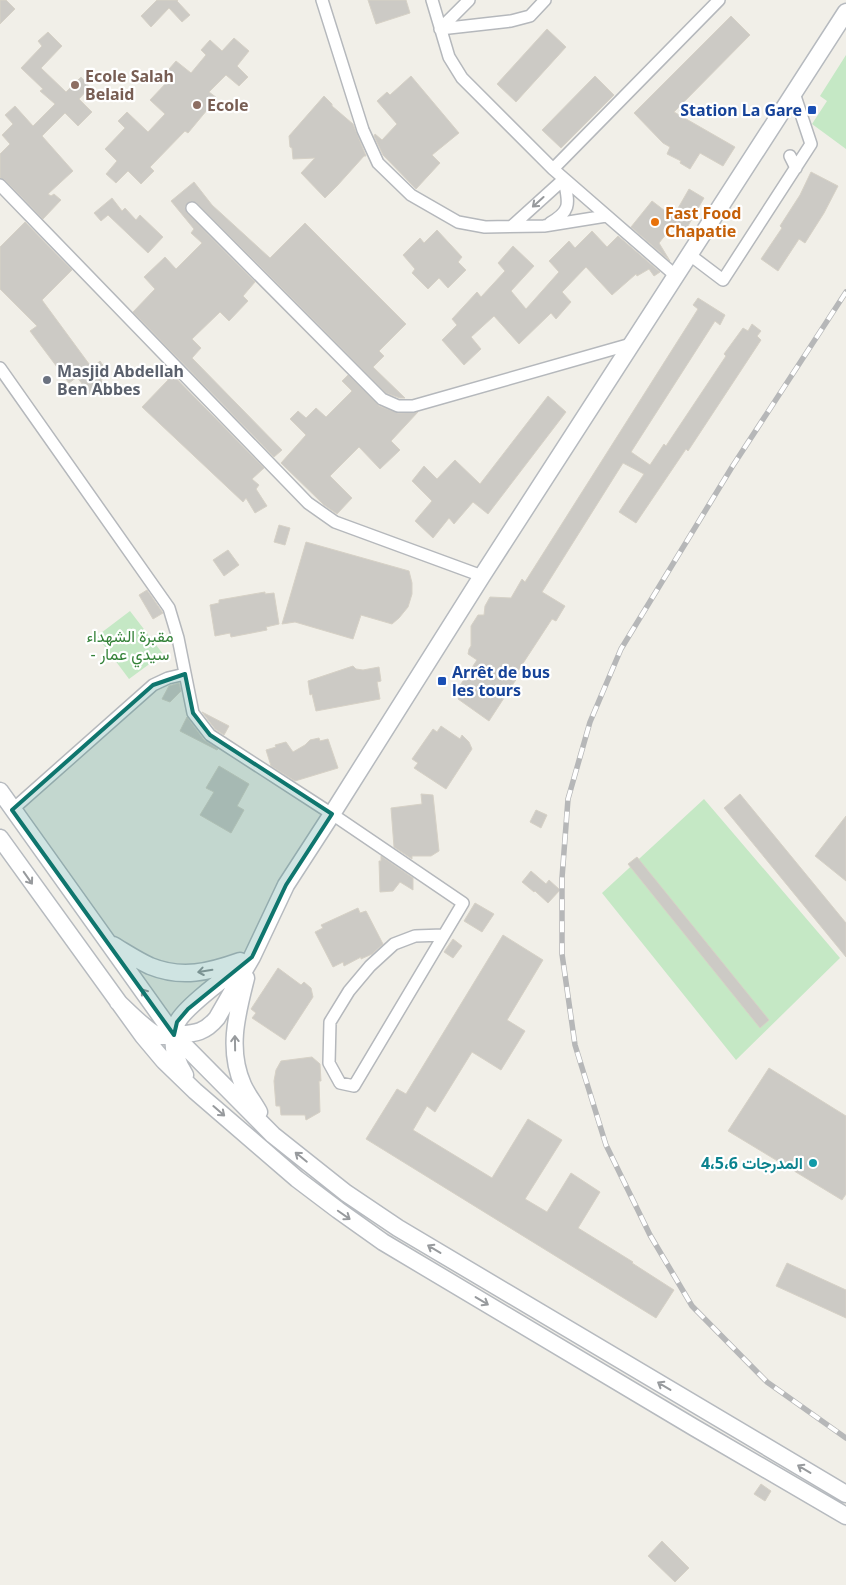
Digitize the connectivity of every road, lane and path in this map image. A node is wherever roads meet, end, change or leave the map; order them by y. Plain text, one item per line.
1 (322, 0) edge
2 (432, 0) edge
3 (469, 0) edge
4 (545, 0) edge
5 (719, 0) edge
6 (846, 12) edge
7 (440, 29) junction
8 (794, 93) junction
9 (790, 156) dead end
10 (796, 168) junction
11 (553, 169) junction
12 (564, 179) junction
13 (0, 185) edge
14 (192, 208) dead end
15 (606, 216) junction
16 (512, 226) junction
17 (544, 226) junction
18 (690, 255) junction
19 (676, 276) junction
20 (631, 344) junction
21 (0, 368) edge
22 (482, 576) junction
23 (184, 674) junction
24 (0, 791) edge
25 (12, 810) junction
26 (332, 814) junction
27 (0, 838) edge
28 (443, 935) junction
29 (108, 942) junction
30 (252, 956) junction
31 (118, 1002) junction
32 (174, 1035) junction
33 (195, 1090) junction
34 (274, 1135) junction
35 (846, 1494) edge
36 (846, 1516) edge

1 - 16 street
2 - 7 street
3 - 7 street
4 - 7 street
5 - 11 street
6 - 8 main road
7 - 11 street
8 - 10 street
8 - 18 main road
9 - 10 street
10 - 18 street
11 - 12 street
12 - 15 street
12 -> 16 street
12 - 17 street
13 - 22 street
14 - 20 street
15 - 17 street
15 - 19 street
16 - 17 street
18 - 19 main road
19 - 20 main road
20 - 22 main road
21 - 23 street
22 - 26 main road
23 - 25 street
23 - 26 street
24 - 25 main road
25 - 29 main road
26 - 28 street
26 - 30 main road
27 -> 31 main road
28 - 28 street
30 -> 29 main road
32 -> 29 main road
30 - 32 main road
30 - 32 main road
34 -> 30 main road
31 - 32 main road
31 - 33 main road
32 - 33 main road
32 - 34 main road
33 -> 36 main road
35 -> 34 main road

